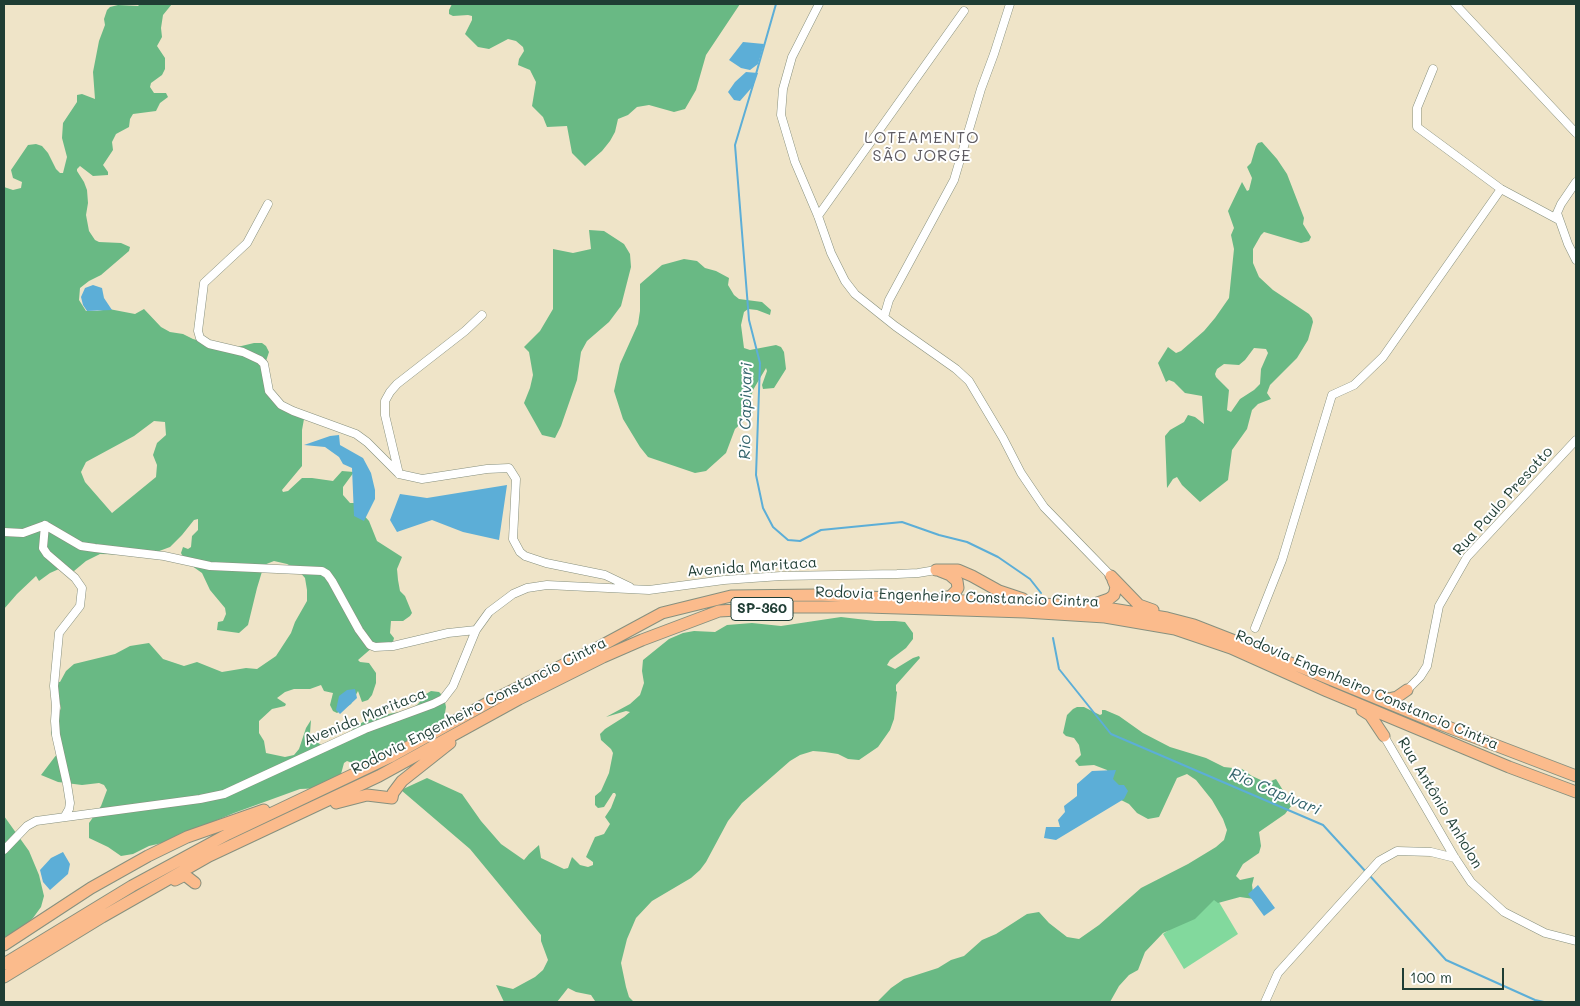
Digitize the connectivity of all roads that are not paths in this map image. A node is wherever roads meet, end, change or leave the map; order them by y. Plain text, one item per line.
1 (819, 4) edge
2 (1010, 4) edge
3 (1455, 4) edge
4 (964, 11) dead end
5 (1433, 69) dead end
6 (1576, 133) edge
7 (1576, 182) edge
8 (1501, 189) junction
9 (268, 204) dead end
10 (818, 216) junction
11 (1559, 220) junction
12 (1576, 260) edge
13 (482, 315) dead end
14 (884, 317) junction
15 (1576, 440) edge
16 (399, 474) junction
17 (45, 525) junction
18 (4, 532) edge
19 (936, 570) junction
20 (1111, 576) junction
21 (632, 588) junction
22 (939, 599) junction
23 (1043, 604) junction
24 (1086, 606) junction
25 (1194, 625) junction
26 (1255, 628) dead end
27 (476, 630) junction
28 (1342, 684) junction
29 (1407, 690) junction
30 (1327, 691) junction
31 (1427, 719) junction
32 (466, 728) junction
33 (1422, 730) junction
34 (1384, 736) junction
35 (1576, 776) edge
36 (1576, 792) edge
37 (283, 808) junction
38 (303, 812) junction
39 (65, 816) junction
40 (4, 850) edge
41 (209, 856) junction
42 (1455, 858) junction
43 (154, 887) junction
44 (1576, 941) edge
45 (4, 945) edge
46 (4, 964) edge
47 (4, 977) edge
48 (1265, 1002) edge

1 - 10 street
2 - 14 street
3 - 6 street
4 - 10 street
5 - 8 street
7 - 11 street
8 - 11 street
8 - 26 street
9 - 16 street
10 - 14 street
11 - 12 street
13 - 16 street
14 - 20 street
15 - 29 street, Rua Paulo Presotto
16 - 21 street
17 - 18 street
17 - 27 street
17 - 39 street
19 - 21 street, Avenida Maritaca
19 - 22 highway
19 - 23 highway
20 - 24 highway
20 - 25 highway
21 - 27 street, Avenida Maritaca
22 - 23 highway, Rodovia Engenheiro Constancio Cintra / SP-360
22 - 37 highway, Rodovia Engenheiro Constancio Cintra / SP-360
23 - 24 highway, Rodovia Engenheiro Constancio Cintra / SP-360
24 - 25 highway, Rodovia Engenheiro Constancio Cintra / SP-360
25 - 28 highway, Rodovia Engenheiro Constancio Cintra / SP-360
27 - 39 street, Avenida Maritaca
28 - 29 highway
28 - 31 highway, Rodovia Engenheiro Constancio Cintra / SP-360
29 - 31 highway
30 - 32 highway, Rodovia Engenheiro Constancio Cintra / SP-360
30 - 33 highway, Rodovia Engenheiro Constancio Cintra / SP-360
30 - 34 highway
31 - 35 highway, Rodovia Engenheiro Constancio Cintra / SP-360
32 - 38 highway, Rodovia Engenheiro Constancio Cintra / SP-360
32 - 38 highway
33 - 34 highway
33 - 36 highway, Rodovia Engenheiro Constancio Cintra / SP-360
34 - 42 street, Rua Antônio Anholon
37 - 45 highway
37 - 46 highway, Rodovia Engenheiro Constancio Cintra / SP-360
38 - 41 highway, Rodovia Engenheiro Constancio Cintra / SP-360
39 - 40 street, Avenida Maritaca
41 - 43 highway, Rodovia Engenheiro Constancio Cintra / SP-360
41 - 43 highway
42 - 44 street, Rua Antônio Anholon
42 - 48 street
43 - 47 highway, Rodovia Engenheiro Constancio Cintra / SP-360

